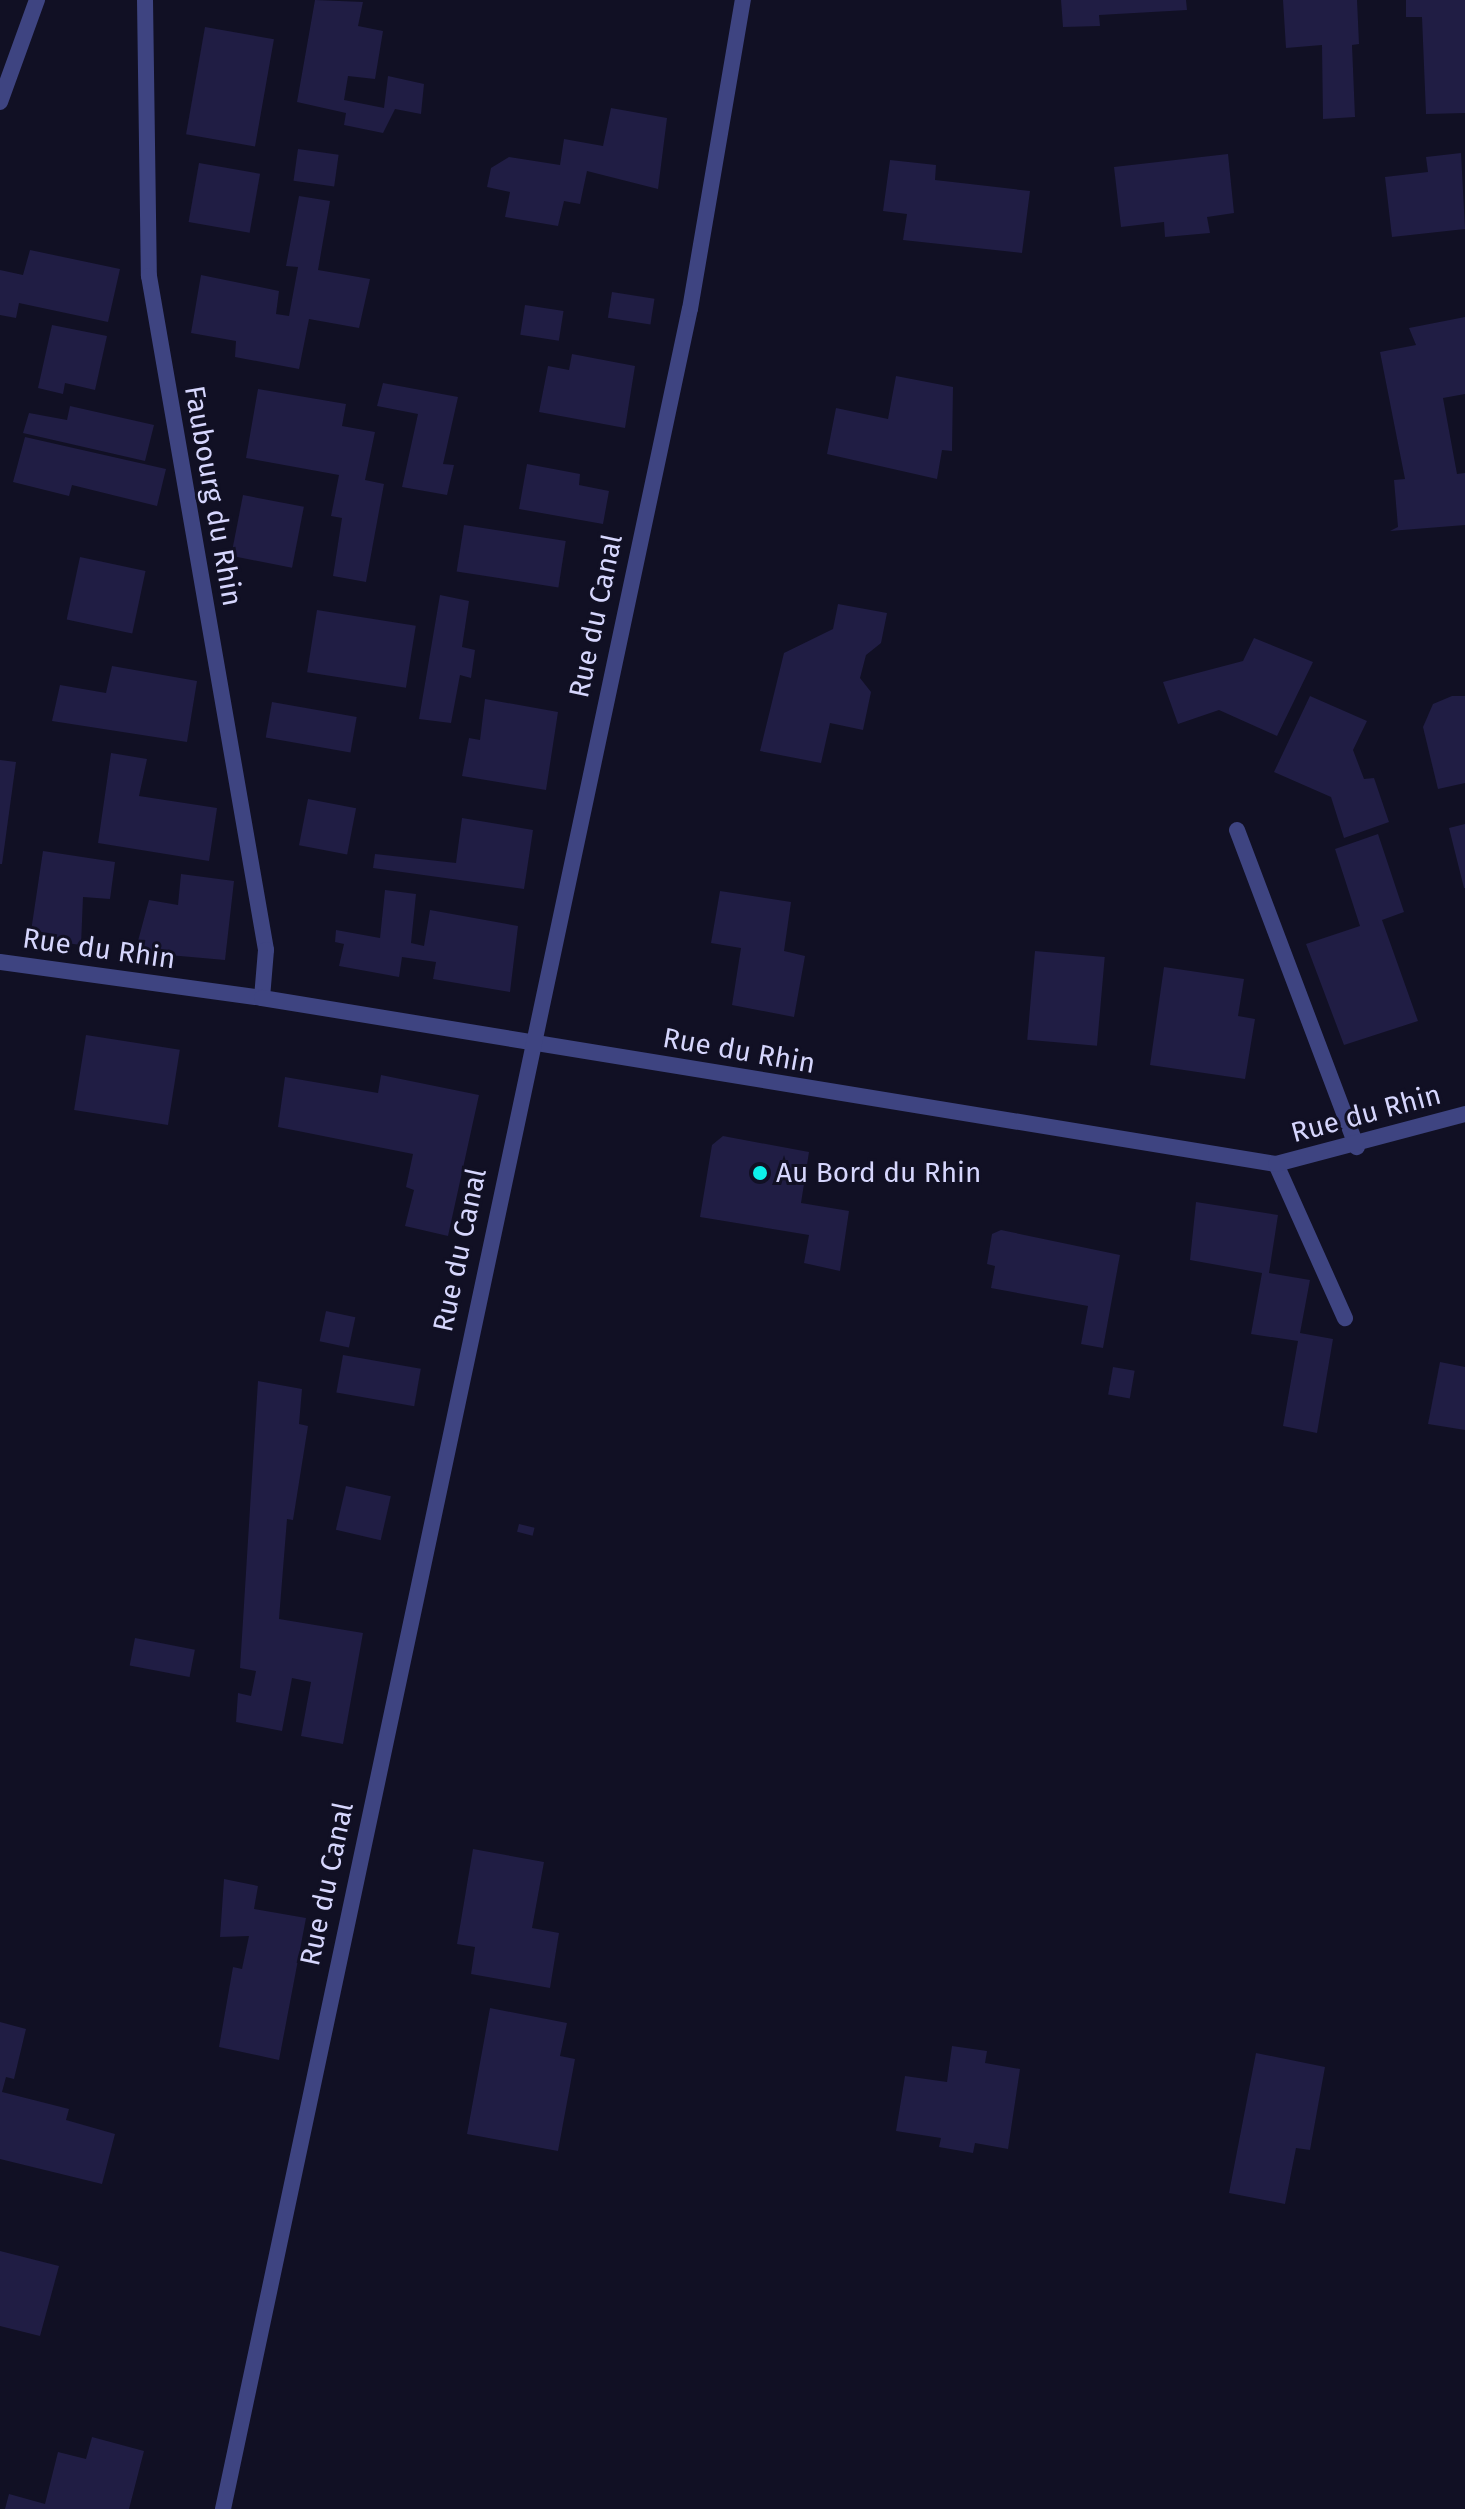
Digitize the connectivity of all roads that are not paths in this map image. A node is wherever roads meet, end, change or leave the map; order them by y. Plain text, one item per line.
1 (37, 0) edge
2 (145, 0) edge
3 (743, 0) edge
4 (0, 102) edge
5 (1237, 830) dead end
6 (0, 962) edge
7 (262, 998) junction
8 (530, 1041) junction
9 (1465, 1114) edge
10 (1357, 1147) junction
11 (1276, 1164) junction
12 (1345, 1318) dead end
13 (223, 2509) edge

1 - 4 street
2 - 7 street, Faubourg du Rhin
3 - 8 street, Rue du Canal
5 - 10 street
6 - 7 street, Rue du Rhin
7 - 8 street, Rue du Rhin
8 - 11 street, Rue du Rhin
8 - 13 street, Rue du Canal
9 - 10 street, Rue du Rhin
10 - 11 street, Rue du Rhin
11 - 12 street

